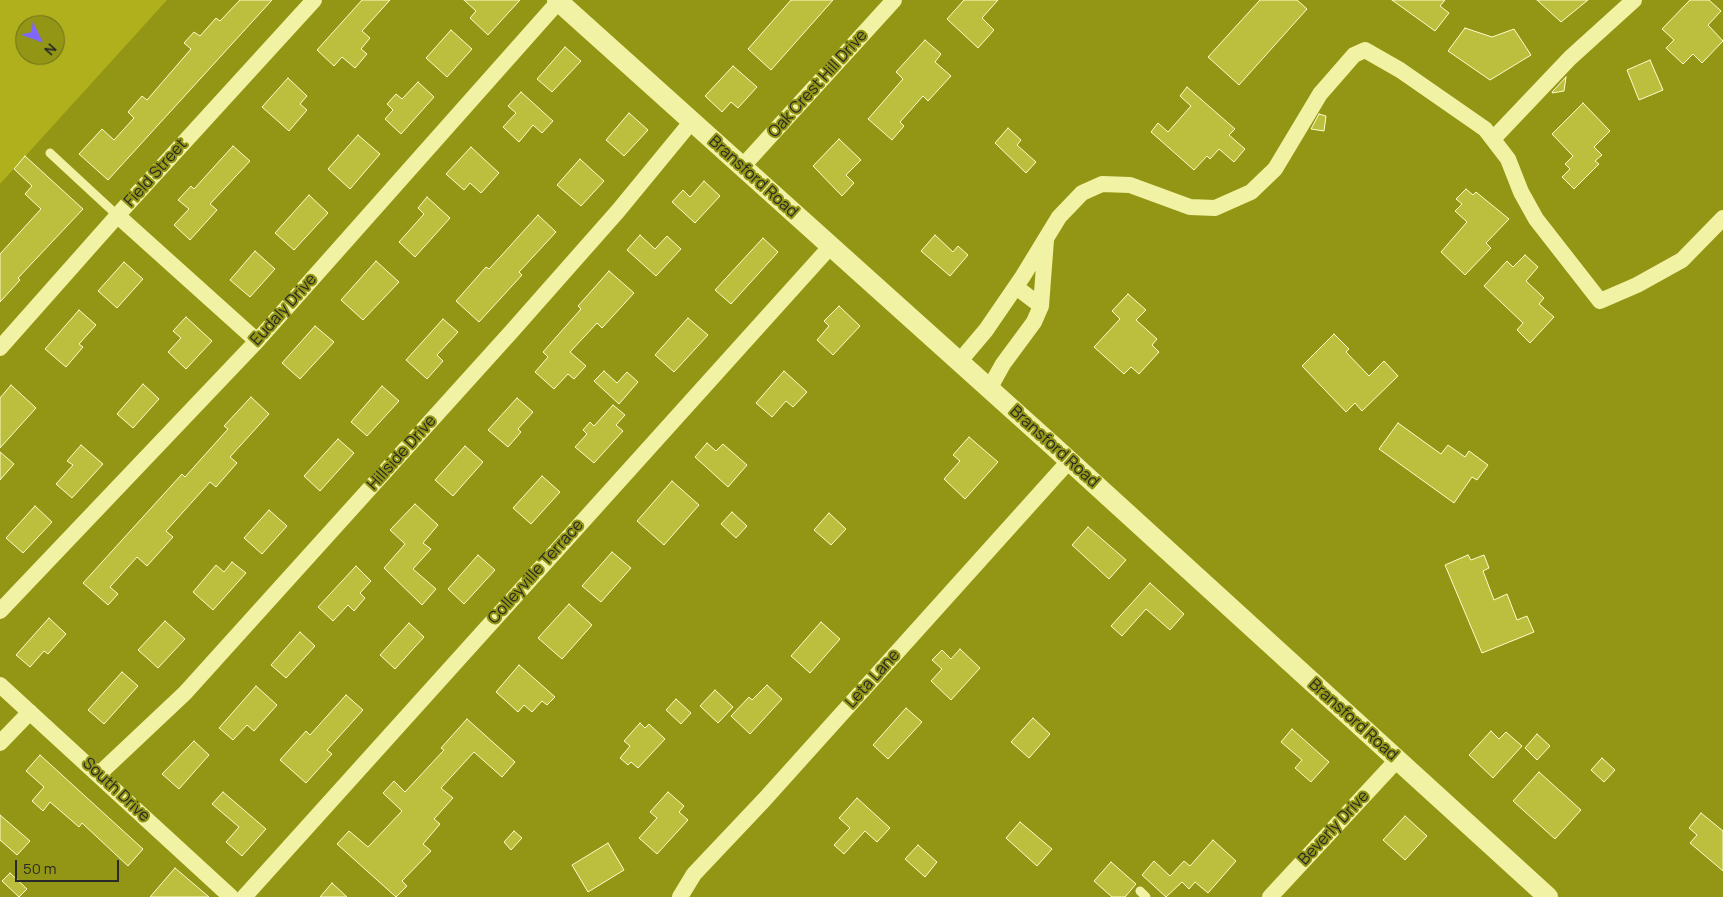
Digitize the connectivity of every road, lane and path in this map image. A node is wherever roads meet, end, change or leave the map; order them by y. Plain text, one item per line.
1 (314, 0) edge
2 (894, 0) edge
3 (1634, 0) edge
4 (558, 1) edge
5 (692, 121) junction
6 (1493, 139) junction
7 (50, 153) dead end
8 (742, 167) junction
9 (118, 216) junction
10 (1723, 218) edge
11 (1047, 235) junction
12 (830, 247) junction
13 (1016, 287) junction
14 (1042, 306) junction
15 (257, 341) junction
16 (0, 348) edge
17 (959, 362) junction
18 (989, 389) junction
19 (1069, 461) junction
20 (0, 611) edge
21 (0, 685) edge
22 (30, 712) junction
23 (0, 743) edge
24 (1397, 760) junction
25 (99, 774) junction
26 (231, 897) edge
27 (244, 897) edge
28 (680, 897) edge
29 (1270, 897) edge
30 (1548, 897) edge

1 - 9 street, Field Street
2 - 8 street, Oak Crest Hill Drive
3 - 6 street
4 - 5 street, Bransford Road
4 - 15 street, Eudaly Drive
5 - 8 street, Bransford Road
5 - 25 street, Hillside Drive
6 - 10 street
6 - 11 street
7 - 9 lane
8 - 12 street, Bransford Road
9 - 15 street
9 - 16 street, Field Street
11 - 13 street
11 - 14 street
12 - 17 street, Bransford Road
12 - 27 street, Colleyville Terrace
13 - 14 street
13 - 17 street
14 - 18 street
15 - 20 street, Eudaly Drive
17 - 18 street, Bransford Road
18 - 19 street, Bransford Road
19 - 24 street, Bransford Road
19 - 28 street, Leta Lane
21 - 22 street, South Drive
22 - 23 street
22 - 25 street, South Drive
24 - 29 street, Beverly Drive
24 - 30 street, Bransford Road
25 - 26 street, South Drive

